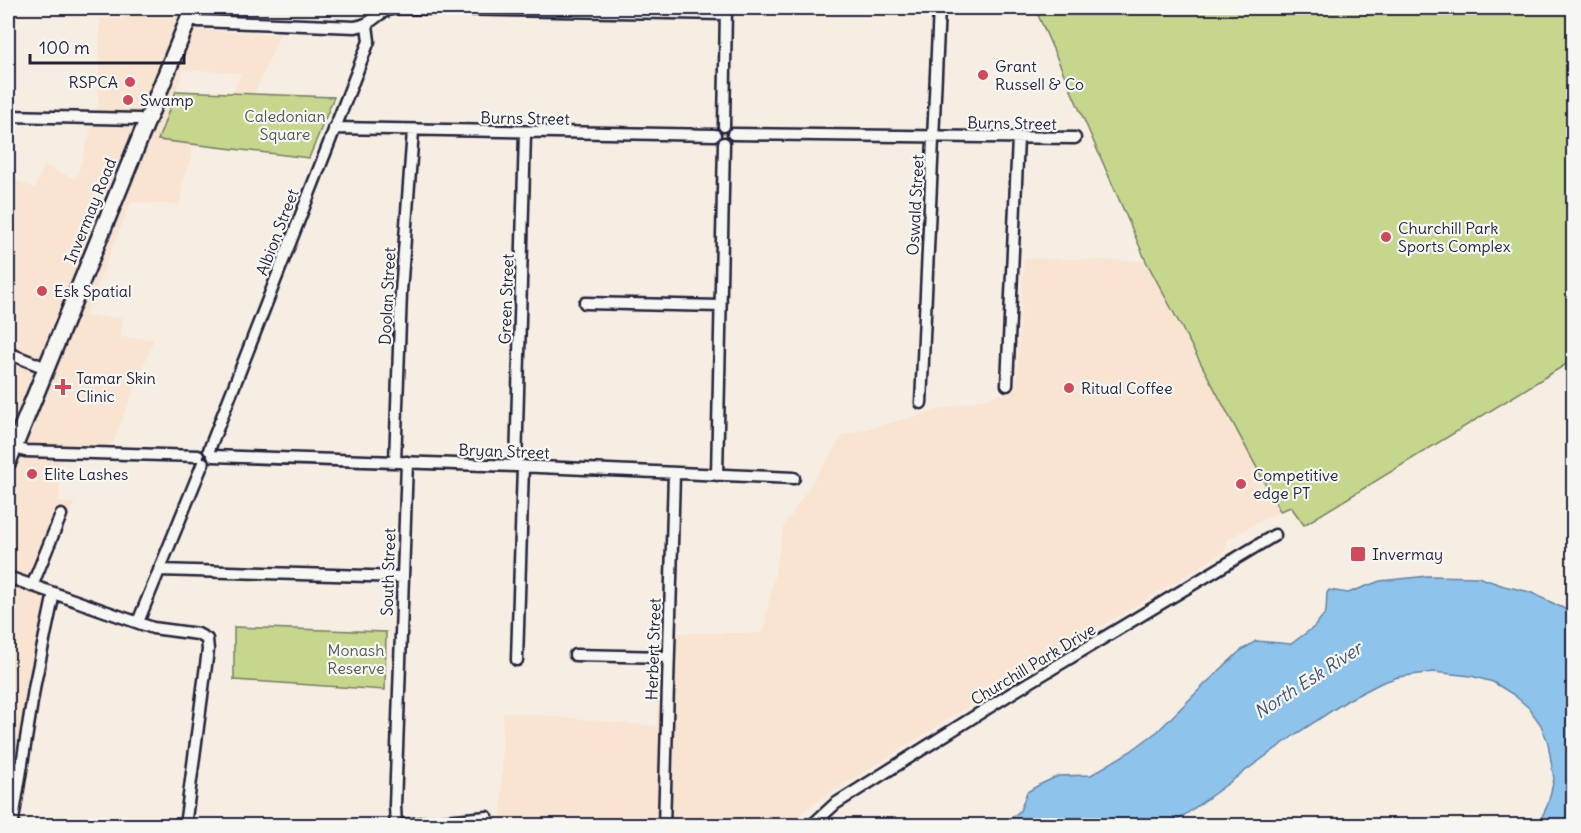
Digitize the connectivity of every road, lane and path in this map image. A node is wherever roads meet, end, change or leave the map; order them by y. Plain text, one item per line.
1 (939, 8) edge
2 (726, 10) edge
3 (191, 13) edge
4 (367, 26) junction
5 (8, 116) edge
6 (147, 122) junction
7 (724, 126) junction
8 (334, 129) junction
9 (413, 131) junction
10 (525, 133) junction
11 (733, 134) junction
12 (716, 135) junction
13 (934, 137) junction
14 (1018, 138) junction
15 (1075, 138) dead end
16 (724, 143) junction
17 (585, 303) dead end
18 (720, 306) junction
19 (8, 353) edge
20 (46, 368) junction
21 (1006, 385) dead end
22 (921, 403) dead end
23 (14, 447) junction
24 (211, 453) junction
25 (200, 459) junction
26 (8, 462) edge
27 (395, 462) junction
28 (407, 462) junction
29 (520, 466) junction
30 (674, 474) junction
31 (717, 475) junction
32 (794, 478) dead end
33 (61, 515) dead end
34 (1275, 535) dead end
35 (159, 570) junction
36 (8, 577) edge
37 (403, 577) junction
38 (32, 586) junction
39 (54, 593) junction
40 (138, 622) junction
41 (575, 655) dead end
42 (668, 657) junction
43 (517, 660) dead end
44 (487, 817) dead end
45 (12, 825) edge
46 (185, 825) edge
47 (394, 825) edge
48 (664, 825) edge
49 (810, 825) edge

1 - 13 street, Oswald Street
2 - 4 street
2 - 7 street
3 - 4 street
3 - 6 main road, Invermay Road
4 - 8 street, Albion Street
5 - 6 street
6 - 20 main road, Invermay Road
7 - 11 street
7 - 12 street
8 - 9 street, Burns Street
8 - 24 street, Albion Street
9 - 10 street, Burns Street
9 - 27 street, Doolan Street
10 - 12 street, Burns Street
10 - 29 street, Green Street
11 - 13 street, Burns Street
11 - 16 street
12 - 16 street
13 - 14 street, Burns Street
13 - 22 street, Oswald Street
14 - 15 street, Burns Street
14 - 21 street
16 - 18 street
17 - 18 street
18 - 31 street
19 - 20 street
20 - 23 main road, Invermay Road
23 - 25 street
23 - 26 main road, Invermay Road
24 - 25 street
24 - 27 street, Bryan Street
25 - 35 street
27 - 28 street, Bryan Street
28 - 29 street, Bryan Street
28 - 37 street, South Street
29 - 30 street, Bryan Street
29 - 43 street, Green Street
30 - 31 street, Bryan Street
30 - 42 street, Herbert Street
31 - 32 street, Bryan Street
33 - 38 street
34 - 49 street, Churchill Park Drive
35 - 37 street
35 - 40 street
36 - 38 street
37 - 47 street, South Street
38 - 39 street
39 - 40 street
39 - 45 street
40 - 46 street
41 - 42 street
42 - 48 street, Herbert Street
44 - 47 street

